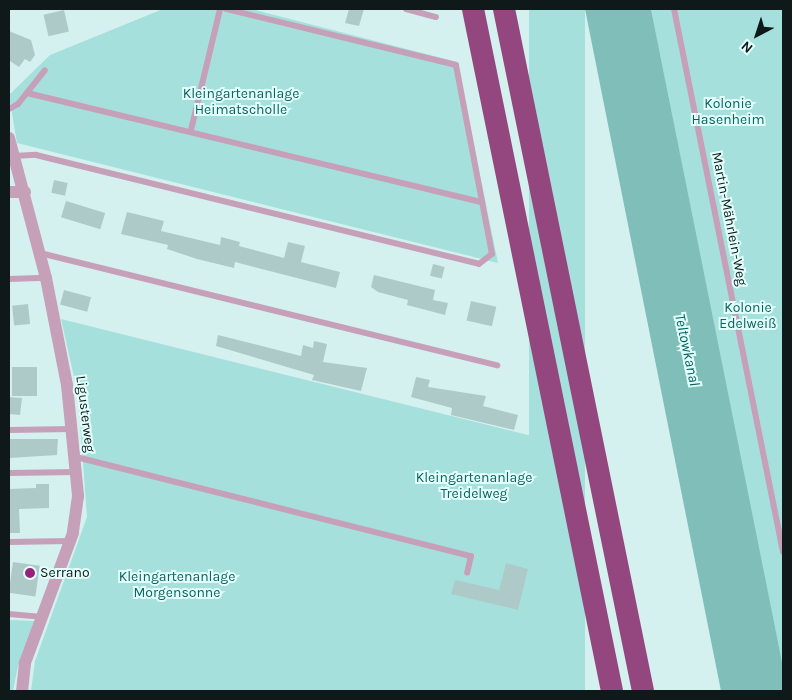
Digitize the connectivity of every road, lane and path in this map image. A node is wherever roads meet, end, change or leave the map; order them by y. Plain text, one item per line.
1 (220, 9) edge
2 (226, 9) edge
3 (406, 9) edge
4 (473, 9) edge
5 (504, 9) edge
6 (674, 9) edge
7 (436, 17) dead end
8 (45, 70) dead end
9 (27, 93) junction
10 (9, 109) edge
11 (191, 130) junction
12 (9, 138) edge
13 (14, 156) junction
14 (9, 192) edge
15 (25, 192) junction
16 (482, 202) junction
17 (40, 253) junction
18 (46, 278) junction
19 (9, 279) edge
20 (497, 365) dead end
21 (72, 429) junction
22 (9, 430) edge
23 (76, 457) junction
24 (77, 472) junction
25 (9, 473) edge
26 (70, 541) junction
27 (9, 542) edge
28 (783, 552) edge
29 (467, 573) dead end
30 (9, 614) edge
31 (44, 617) junction
32 (22, 691) edge
33 (612, 691) edge
34 (643, 691) edge

1 - 11 lane
2 - 16 lane
3 - 7 lane
4 - 33 highway
5 - 34 highway
6 - 28 lane, Martin-Mährlein-Weg
8 - 9 lane
9 - 10 lane
9 - 11 lane
11 - 16 lane
12 - 13 street, Ligusterweg
13 - 15 street, Ligusterweg
13 - 16 lane
14 - 15 street
15 - 17 street, Ligusterweg
17 - 18 street, Ligusterweg
17 - 20 lane
18 - 19 lane
18 - 21 street, Ligusterweg
21 - 22 lane
21 - 23 street, Ligusterweg
23 - 24 street, Ligusterweg
23 - 29 lane
24 - 25 lane
24 - 26 street, Ligusterweg
26 - 27 lane
26 - 31 street, Ligusterweg
30 - 31 lane
31 - 32 street, Ligusterweg

